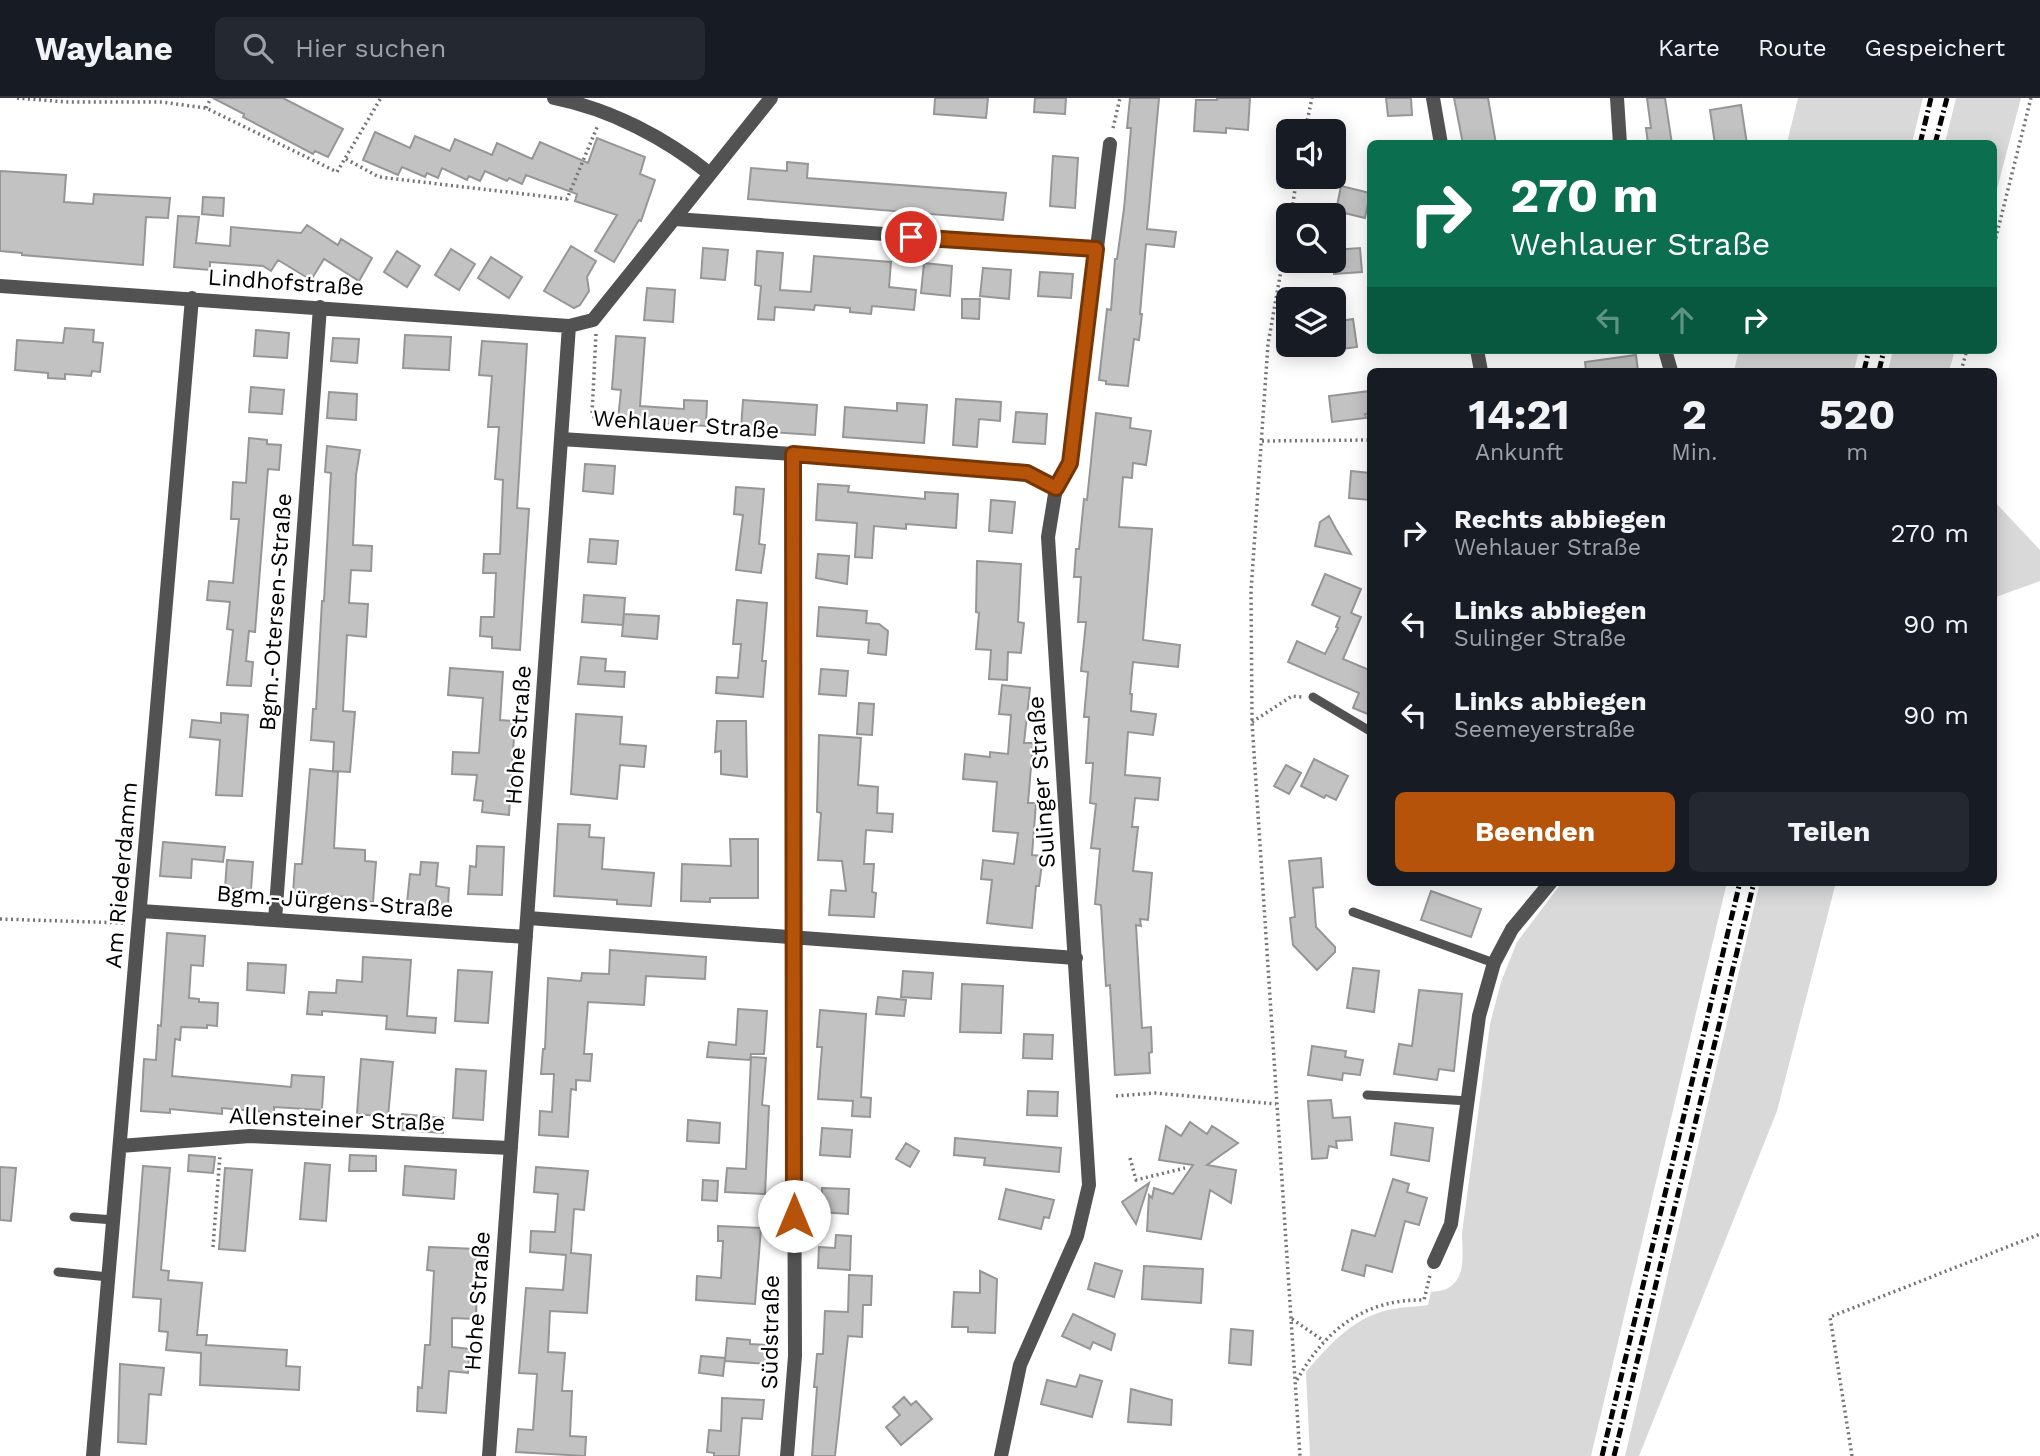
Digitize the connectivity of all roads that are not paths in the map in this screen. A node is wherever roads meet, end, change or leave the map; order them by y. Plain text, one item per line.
1 (554, 98) edge
2 (771, 98) edge
3 (1433, 98) edge
4 (1617, 98) edge
5 (1440, 140) edge
6 (1620, 140) edge
7 (1110, 144) road end
8 (710, 174) junction
9 (675, 219) junction
10 (1096, 249) junction
11 (0, 286) edge
12 (192, 298) junction
13 (320, 307) junction
14 (569, 326) junction
15 (561, 439) junction
16 (793, 454) junction
17 (1056, 488) junction
18 (1313, 697) road end
19 (1367, 729) edge
20 (1548, 886) edge
21 (1353, 912) dead end
22 (140, 917) junction
23 (528, 918) junction
24 (275, 920) junction
25 (794, 936) junction
26 (526, 937) junction
27 (1076, 958) junction
28 (1494, 963) junction
29 (1367, 1095) dead end
30 (1469, 1101) junction
31 (120, 1146) junction
32 (511, 1149) junction
33 (74, 1217) dead end
34 (114, 1220) junction
35 (1434, 1262) road end
36 (58, 1272) dead end
37 (109, 1277) junction
38 (93, 1456) edge
39 (489, 1456) edge
40 (787, 1456) edge
41 (1001, 1456) edge

1 - 8 street
2 - 8 street
3 - 5 street
4 - 6 street
7 - 10 street, Sulinger Straße
8 - 9 street
9 - 10 street
9 - 14 street
10 - 17 street, Sulinger Straße
11 - 12 street, Lindhofstraße
12 - 13 street, Lindhofstraße
12 - 22 street, Am Riederdamm
13 - 14 street, Lindhofstraße
13 - 24 street, Bgm.-Otersen-Straße
14 - 15 street, Hohe Straße
15 - 16 street, Wehlauer Straße
15 - 23 street, Hohe Straße
16 - 17 street, Wehlauer Straße
16 - 25 street, Südstraße
17 - 27 street, Sulinger Straße
18 - 19 lane
20 - 28 street
21 - 28 lane
22 - 24 street, Bgm.-Jürgens-Straße
22 - 31 street, Am Riederdamm
23 - 25 street
23 - 26 street, Hohe Straße
24 - 26 street, Bgm.-Jürgens-Straße
25 - 27 street
25 - 40 street, Südstraße
26 - 32 street, Hohe Straße
27 - 41 street, Sulinger Straße
28 - 30 street
29 - 30 lane
30 - 35 street
31 - 32 street, Allensteiner Straße
31 - 34 street, Am Riederdamm
32 - 39 street, Hohe Straße
33 - 34 lane
34 - 37 street, Am Riederdamm
36 - 37 lane
37 - 38 street, Am Riederdamm

